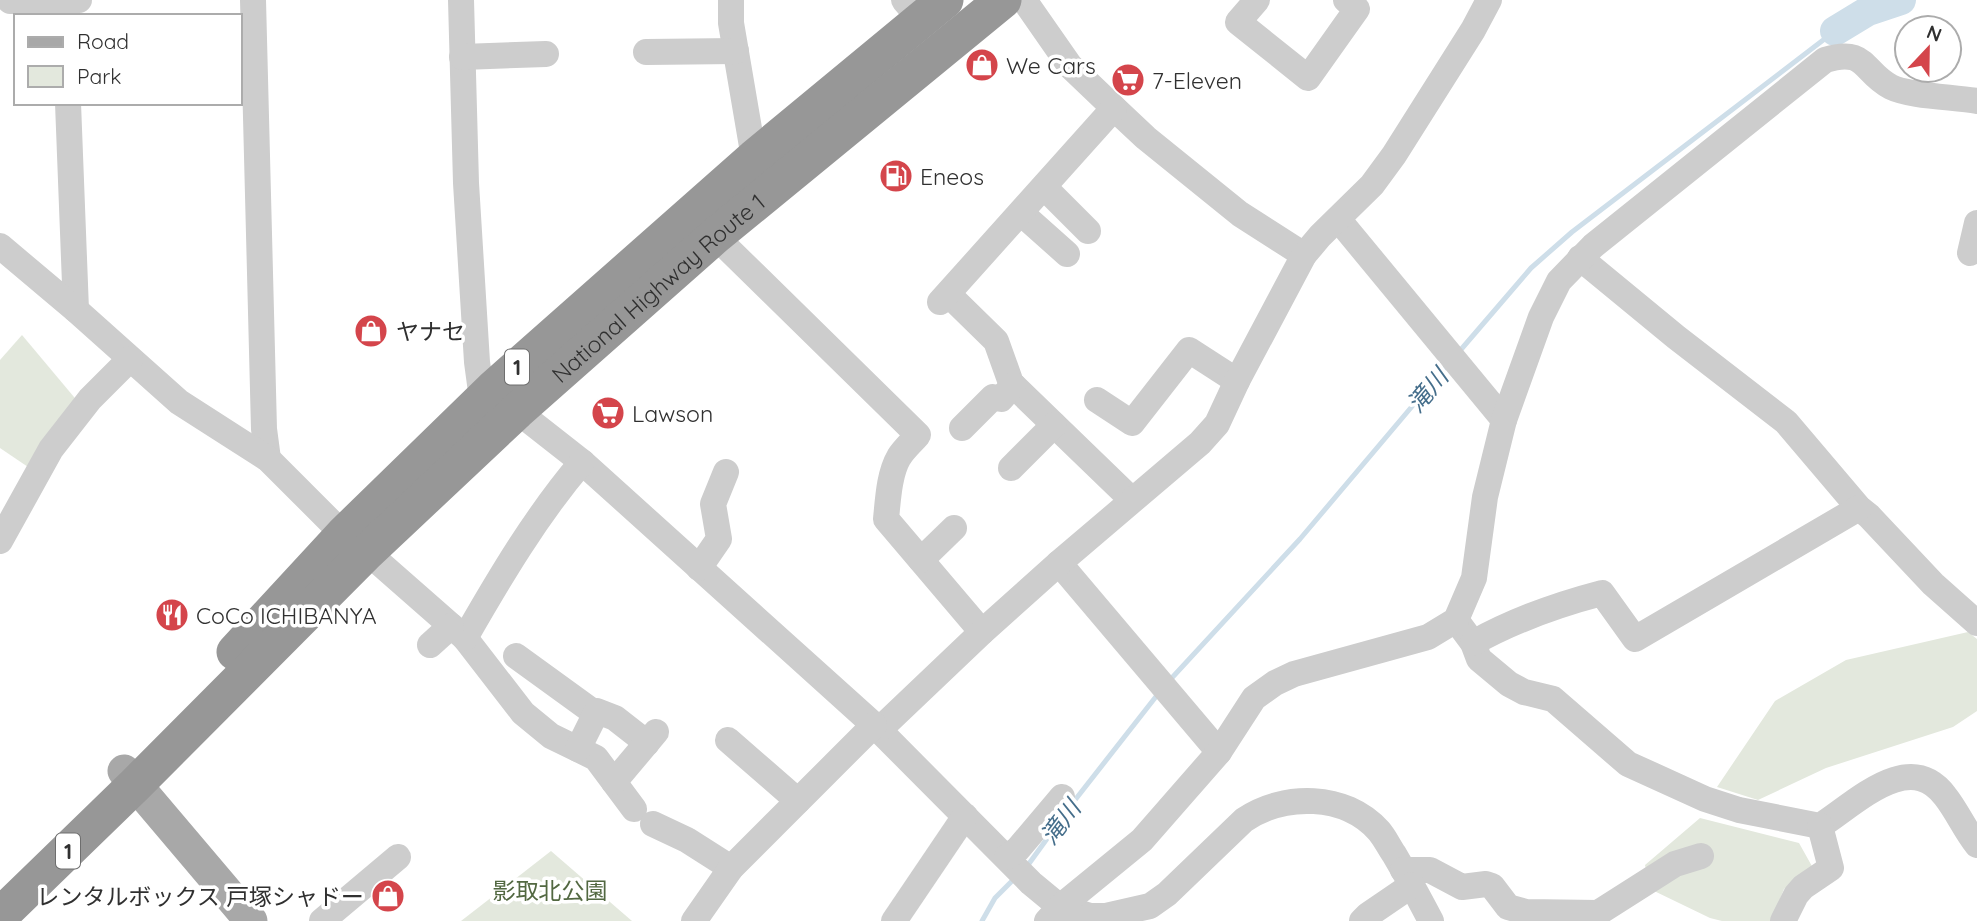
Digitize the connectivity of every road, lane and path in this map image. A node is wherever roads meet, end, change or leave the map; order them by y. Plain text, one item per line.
1 (253, 0) edge
2 (461, 0) edge
3 (731, 0) edge
4 (1003, 0) edge
5 (1024, 0) edge
6 (1256, 0) edge
7 (1346, 0) edge
8 (1489, 0) edge
9 (10, 1) edge
10 (69, 6) edge
11 (923, 7) edge
12 (736, 51) junction
13 (546, 54) dead end
14 (462, 57) junction
15 (657, 57) dead end
16 (1977, 102) edge
17 (68, 105) edge
18 (1114, 108) junction
19 (754, 158) junction
20 (1044, 187) junction
21 (1021, 213) junction
22 (1338, 219) junction
23 (1977, 223) edge
24 (1088, 231) dead end
25 (715, 236) junction
26 (0, 246) edge
27 (1970, 253) dead end
28 (1067, 254) dead end
29 (1304, 255) junction
30 (1580, 258) junction
31 (75, 310) junction
32 (130, 359) junction
33 (1237, 381) junction
34 (1013, 385) junction
35 (498, 399) junction
36 (1097, 400) dead end
37 (1504, 420) junction
38 (1054, 425) junction
39 (962, 428) dead end
40 (268, 459) junction
41 (582, 462) junction
42 (1011, 468) dead end
43 (726, 472) dead end
44 (1132, 500) junction
45 (1859, 508) junction
46 (954, 528) dead end
47 (0, 541) edge
48 (358, 547) junction
49 (921, 560) junction
50 (1059, 563) junction
51 (699, 568) junction
52 (1456, 620) junction
53 (1977, 623) edge
54 (458, 632) junction
55 (982, 632) junction
56 (1473, 643) junction
57 (430, 645) dead end
58 (516, 656) dead end
59 (538, 673) junction
60 (516, 704) junction
61 (596, 714) junction
62 (877, 728) junction
63 (738, 742) dead end
64 (578, 749) junction
65 (1219, 752) junction
66 (130, 778) junction
67 (614, 782) junction
68 (1062, 797) dead end
69 (798, 801) junction
70 (965, 816) junction
71 (1820, 827) junction
72 (1977, 845) edge
73 (1701, 856) dead end
74 (398, 857) dead end
75 (1007, 857) junction
76 (731, 868) junction
77 (1408, 877) junction
78 (0, 891) edge
79 (1054, 914) edge
80 (0, 916) edge
81 (1525, 916) edge
82 (1598, 917) edge
83 (1105, 918) edge
84 (251, 921) edge
85 (322, 921) edge
86 (694, 921) edge
87 (894, 921) edge
88 (1362, 921) edge
89 (1431, 921) edge
90 (1783, 921) edge

1 - 40 street
2 - 14 street
3 - 12 street
4 - 25 highway, National Highway Route 1 / 1
5 - 18 street
6 - 7 street
8 - 22 street
9 - 10 street
11 - 19 highway, National Highway Route 1 / 1
12 - 15 street
12 - 19 street
13 - 14 street
14 - 35 street
16 - 30 street
17 - 31 street
18 - 20 street
18 - 29 street
19 - 35 highway, National Highway Route 1 / 1
20 - 21 street
20 - 24 street
21 - 28 street
21 - 34 street
22 - 29 street
22 - 37 street
23 - 27 street
25 - 35 highway, National Highway Route 1 / 1
25 - 49 street
26 - 31 street
29 - 33 street
30 - 37 street
30 - 45 street
31 - 32 street
32 - 40 street
32 - 47 street
33 - 36 street
33 - 44 street
34 - 38 street
34 - 39 street
35 - 41 street
35 - 48 highway, National Highway Route 1 / 1
37 - 52 street
38 - 42 street
38 - 44 street
40 - 48 street
41 - 51 street
41 - 54 street
43 - 51 street
44 - 50 street
45 - 53 street
45 - 56 street
46 - 49 street
48 - 54 street
48 - 66 highway, National Highway Route 1 / 1
49 - 55 street
50 - 55 street
50 - 65 street
51 - 62 street
52 - 56 street
52 - 65 street
54 - 57 street
54 - 60 street
55 - 62 street
56 - 71 street
58 - 59 street
59 - 60 street
59 - 61 street
60 - 64 street
61 - 64 street
61 - 67 street
62 - 69 street
62 - 70 street
63 - 69 street
64 - 67 street
65 - 79 street
66 - 78 highway, National Highway Route 1 / 1
66 - 80 highway, National Highway Route 1 / 1
66 - 84 main road
67 - 76 street
68 - 75 street
69 - 76 street
70 - 75 street
70 - 87 street
71 - 72 street
71 - 90 street
73 - 82 street
74 - 85 street
75 - 79 street
76 - 86 street
77 - 81 street
77 - 83 street
77 - 88 street
77 - 89 street
79 - 83 street
81 - 82 street

